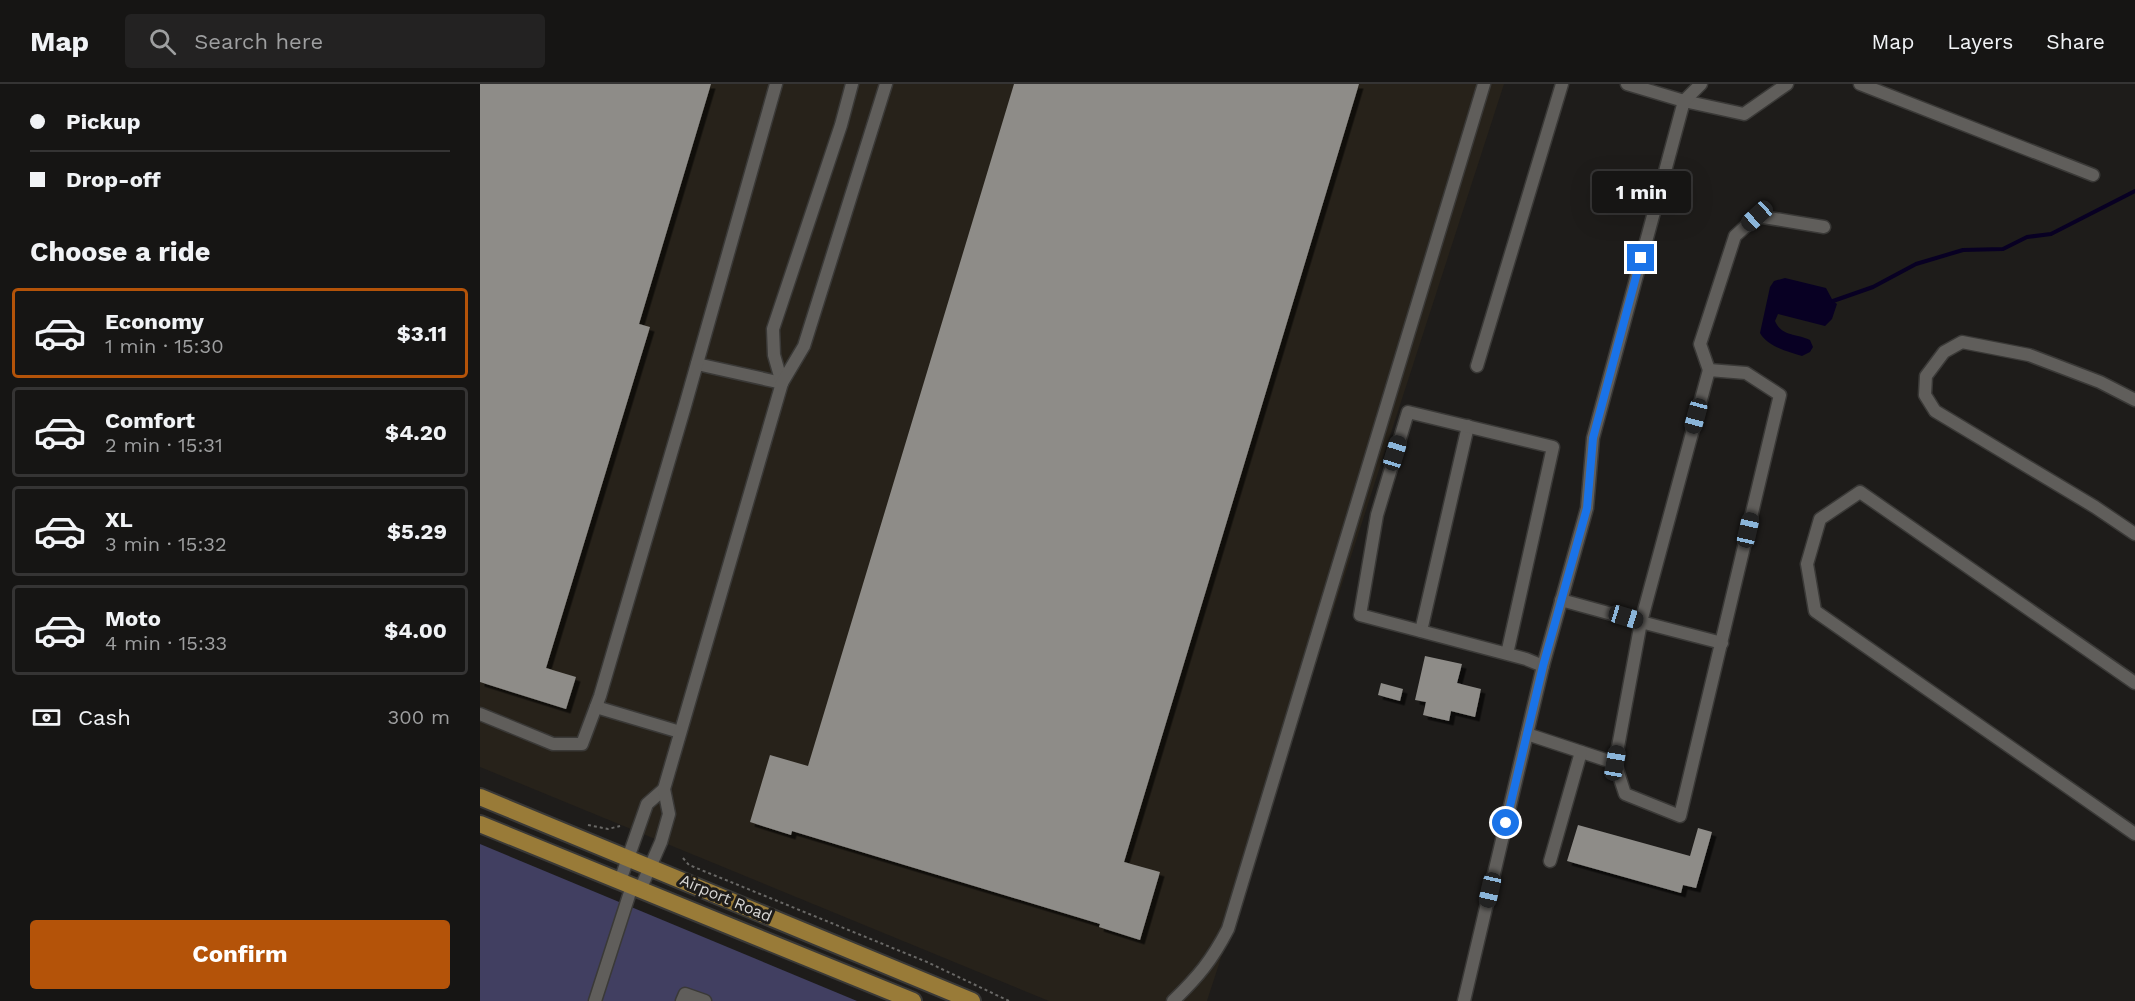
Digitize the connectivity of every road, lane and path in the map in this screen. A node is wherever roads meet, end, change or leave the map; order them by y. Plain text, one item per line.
1 (776, 84) edge
2 (852, 84) edge
3 (886, 84) edge
4 (1484, 84) edge
5 (1562, 84) edge
6 (1628, 84) edge
7 (1701, 84) edge
8 (1787, 84) edge
9 (1860, 84) edge
10 (1684, 101) junction
11 (2093, 175) dead end
12 (1824, 227) dead end
13 (697, 364) junction
14 (1477, 366) dead end
15 (1708, 370) junction
16 (782, 383) junction
17 (2135, 400) edge
18 (1468, 426) junction
19 (2135, 534) edge
20 (1561, 600) junction
21 (1641, 622) junction
22 (1421, 631) junction
23 (1722, 643) junction
24 (1507, 654) junction
25 (1543, 666) junction
26 (2135, 683) edge
27 (596, 707) junction
28 (480, 714) edge
29 (680, 732) junction
30 (1527, 734) junction
31 (1581, 752) junction
32 (1615, 763) junction
33 (664, 789) junction
34 (480, 797) edge
35 (480, 824) edge
36 (2135, 834) edge
37 (629, 858) junction
38 (683, 858) dead end
39 (1550, 861) dead end
40 (650, 867) junction
41 (631, 886) junction
42 (595, 1001) edge
43 (682, 1001) edge
44 (705, 1001) edge
45 (914, 1001) edge
46 (972, 1001) edge
47 (1009, 1001) edge
48 (1173, 1001) edge
49 (1464, 1001) edge

1 - 13 street
2 - 16 street
3 - 16 street
4 - 48 street
5 - 14 street
6 - 10 street
7 - 10 street
8 - 10 street
9 - 11 street
10 - 20 street
12 - 15 street
13 - 16 street
13 - 27 street
15 - 21 street
15 - 23 street
16 - 29 street
17 - 19 street
18 - 22 street
18 - 22 street
18 - 24 street
20 - 21 street
20 - 25 street
21 - 23 street
21 - 32 street
22 - 24 street
23 - 32 street
24 - 25 street
25 - 30 street
26 - 36 street
27 - 28 street
27 - 29 street
29 - 33 street
30 - 31 street
30 - 49 street
31 - 32 street
31 - 39 street
33 - 37 street
33 - 40 street
34 - 37 main road, Airport Road
35 - 41 main road, Airport Road
37 - 40 main road, Airport Road
37 - 41 street
38 - 47 path
40 - 41 street
40 - 46 main road, Airport Road
41 - 42 street
41 - 45 main road, Airport Road
43 - 44 street

